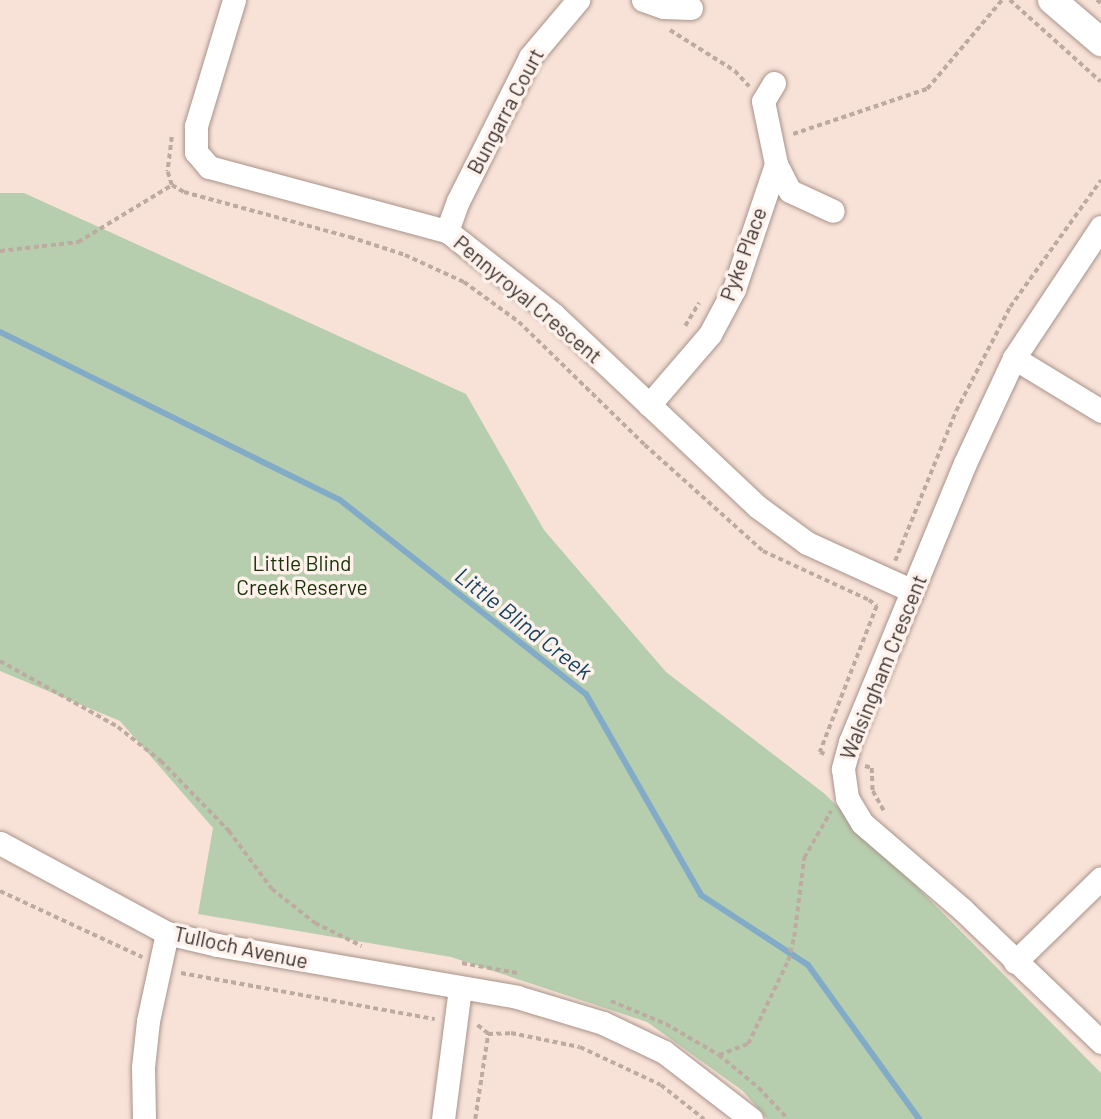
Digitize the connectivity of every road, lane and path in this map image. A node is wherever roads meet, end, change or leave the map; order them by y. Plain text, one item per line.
1 (234, 0) edge
2 (578, 0) edge
3 (643, 0) edge
4 (1010, 0) edge
5 (1052, 0) edge
6 (691, 8) dead end
7 (666, 28) dead end
8 (1101, 43) edge
9 (1101, 82) edge
10 (768, 92) junction
11 (175, 128) dead end
12 (800, 132) dead end
13 (776, 164) junction
14 (172, 185) junction
15 (834, 211) dead end
16 (1101, 227) edge
17 (447, 231) junction
18 (0, 251) edge
19 (1014, 358) junction
20 (649, 405) junction
21 (1101, 411) edge
22 (913, 591) junction
23 (0, 661) edge
24 (844, 761) junction
25 (835, 805) dead end
26 (893, 820) dead end
27 (0, 843) edge
28 (1101, 878) edge
29 (0, 891) edge
30 (167, 933) junction
31 (375, 949) dead end
32 (450, 962) dead end
33 (1015, 962) junction
34 (160, 965) junction
35 (527, 976) dead end
36 (460, 988) junction
37 (604, 999) dead end
38 (455, 1022) junction
39 (488, 1034) junction
40 (1101, 1042) edge
41 (719, 1055) junction
42 (144, 1119) edge
43 (443, 1119) edge
44 (475, 1119) edge
45 (704, 1119) edge
46 (751, 1119) edge
47 (788, 1119) edge

1 - 17 street, Pennyroyal Crescent
2 - 17 street, Bungarra Court
3 - 6 street
4 - 9 path
5 - 8 street
7 - 10 path
10 - 12 path
10 - 13 street, Pyke Place
11 - 14 path
13 - 15 street, Pyke Place
13 - 20 street, Pyke Place
14 - 18 path
14 - 24 path
16 - 19 street, Walsingham Crescent
17 - 20 street, Pennyroyal Crescent
19 - 21 street
19 - 22 street, Walsingham Crescent
20 - 22 street, Pennyroyal Crescent
22 - 24 street, Walsingham Crescent
23 - 31 path
24 - 26 path
24 - 33 street, Walsingham Crescent
25 - 41 path
27 - 30 street, Tulloch Avenue
28 - 33 street
29 - 34 path
30 - 34 street
30 - 36 street, Tulloch Avenue
32 - 35 path
33 - 40 street, Walsingham Crescent
34 - 38 path
34 - 42 street
36 - 38 street
36 - 46 street, Tulloch Avenue
37 - 41 path
38 - 39 path
38 - 43 street
39 - 44 path
39 - 45 path
41 - 47 path

